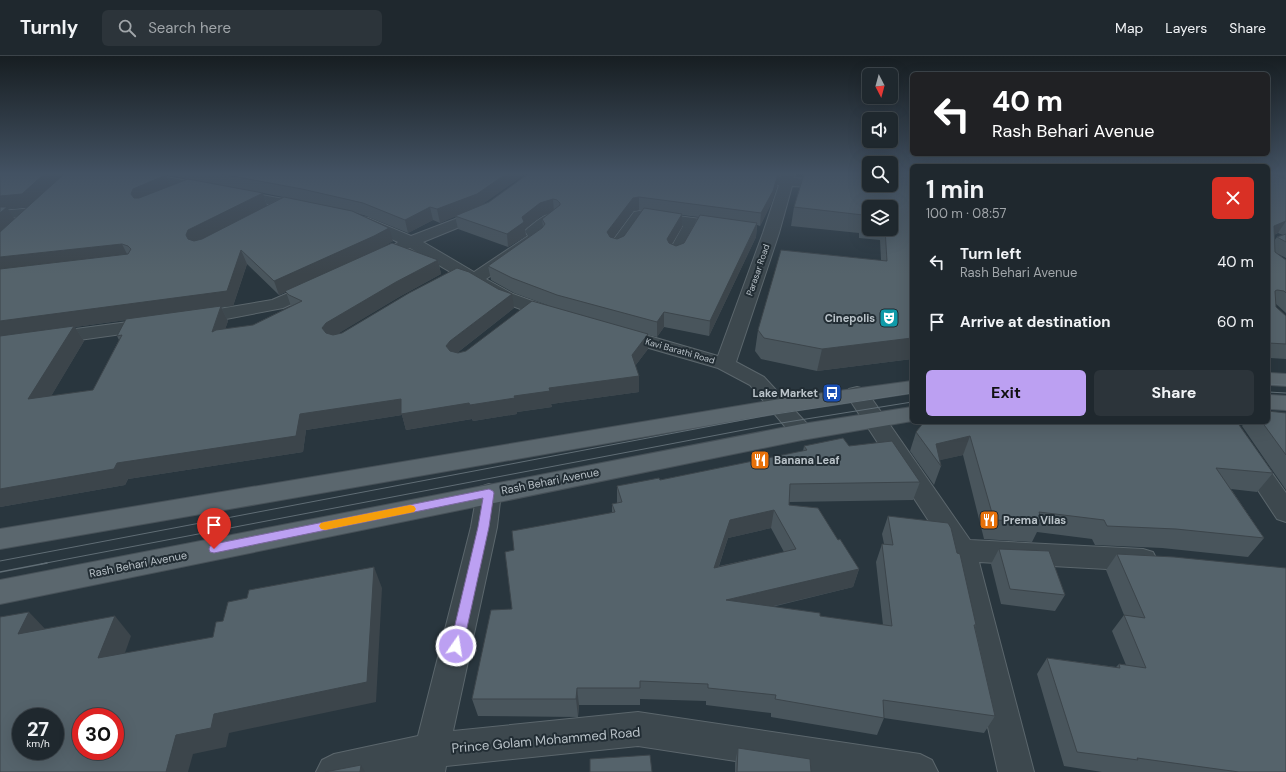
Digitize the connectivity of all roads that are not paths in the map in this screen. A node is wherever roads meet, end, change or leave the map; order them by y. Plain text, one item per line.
1 (279, 207) edge
2 (308, 207) edge
3 (490, 207) edge
4 (774, 207) edge
5 (320, 210) edge
6 (0, 215) edge
7 (264, 215) edge
8 (347, 217) edge
9 (553, 217) edge
10 (692, 222) junction
11 (17, 227) edge
12 (740, 229) edge
13 (411, 242) junction
14 (617, 246) edge
15 (390, 251) edge
16 (676, 253) edge
17 (333, 277) edge
18 (461, 277) junction
19 (530, 307) junction
20 (514, 320) edge
21 (573, 321) edge
22 (601, 328) edge
23 (0, 345) edge
24 (725, 364) junction
25 (1270, 379) edge
26 (1286, 380) edge
27 (910, 387) edge
28 (857, 394) junction
29 (1270, 402) edge
30 (1286, 403) edge
31 (780, 406) junction
32 (910, 414) edge
33 (876, 420) junction
34 (1225, 424) edge
35 (802, 432) junction
36 (489, 493) junction
37 (1286, 512) edge
38 (1, 540) edge
39 (962, 550) junction
40 (1170, 562) edge
41 (0, 592) edge
42 (430, 761) edge
43 (826, 765) edge
44 (334, 772) edge
45 (920, 772) edge
46 (1016, 772) edge

1 - 7 street
2 - 5 street
3 - 13 street
4 - 24 street, Parasar Road
6 - 11 street
8 - 13 street
9 - 18 street
10 - 12 street
10 - 14 street
10 - 16 street
13 - 15 street
13 - 18 street
17 - 23 street
18 - 19 street
19 - 20 street
19 - 21 street
22 - 24 street, Kavi Barathi Road
24 - 31 street, Kavi Barathi Road
25 - 26 main road
27 - 28 main road
28 - 31 main road
28 - 33 street
29 - 30 main road
31 - 35 street, Kavi Barathi Road
31 - 38 main road
32 - 33 main road, Rash Behari Avenue
33 - 35 main road, Rash Behari Avenue
33 - 39 street
34 - 37 street
35 - 36 main road, Rash Behari Avenue
36 - 41 main road, Rash Behari Avenue
36 - 42 street
39 - 40 street
39 - 46 street
42 - 43 street, Prince Golam Mohammed Road
42 - 44 street, Prince Golam Mohammed Road
43 - 45 street, Prince Golam Mohammed Road

